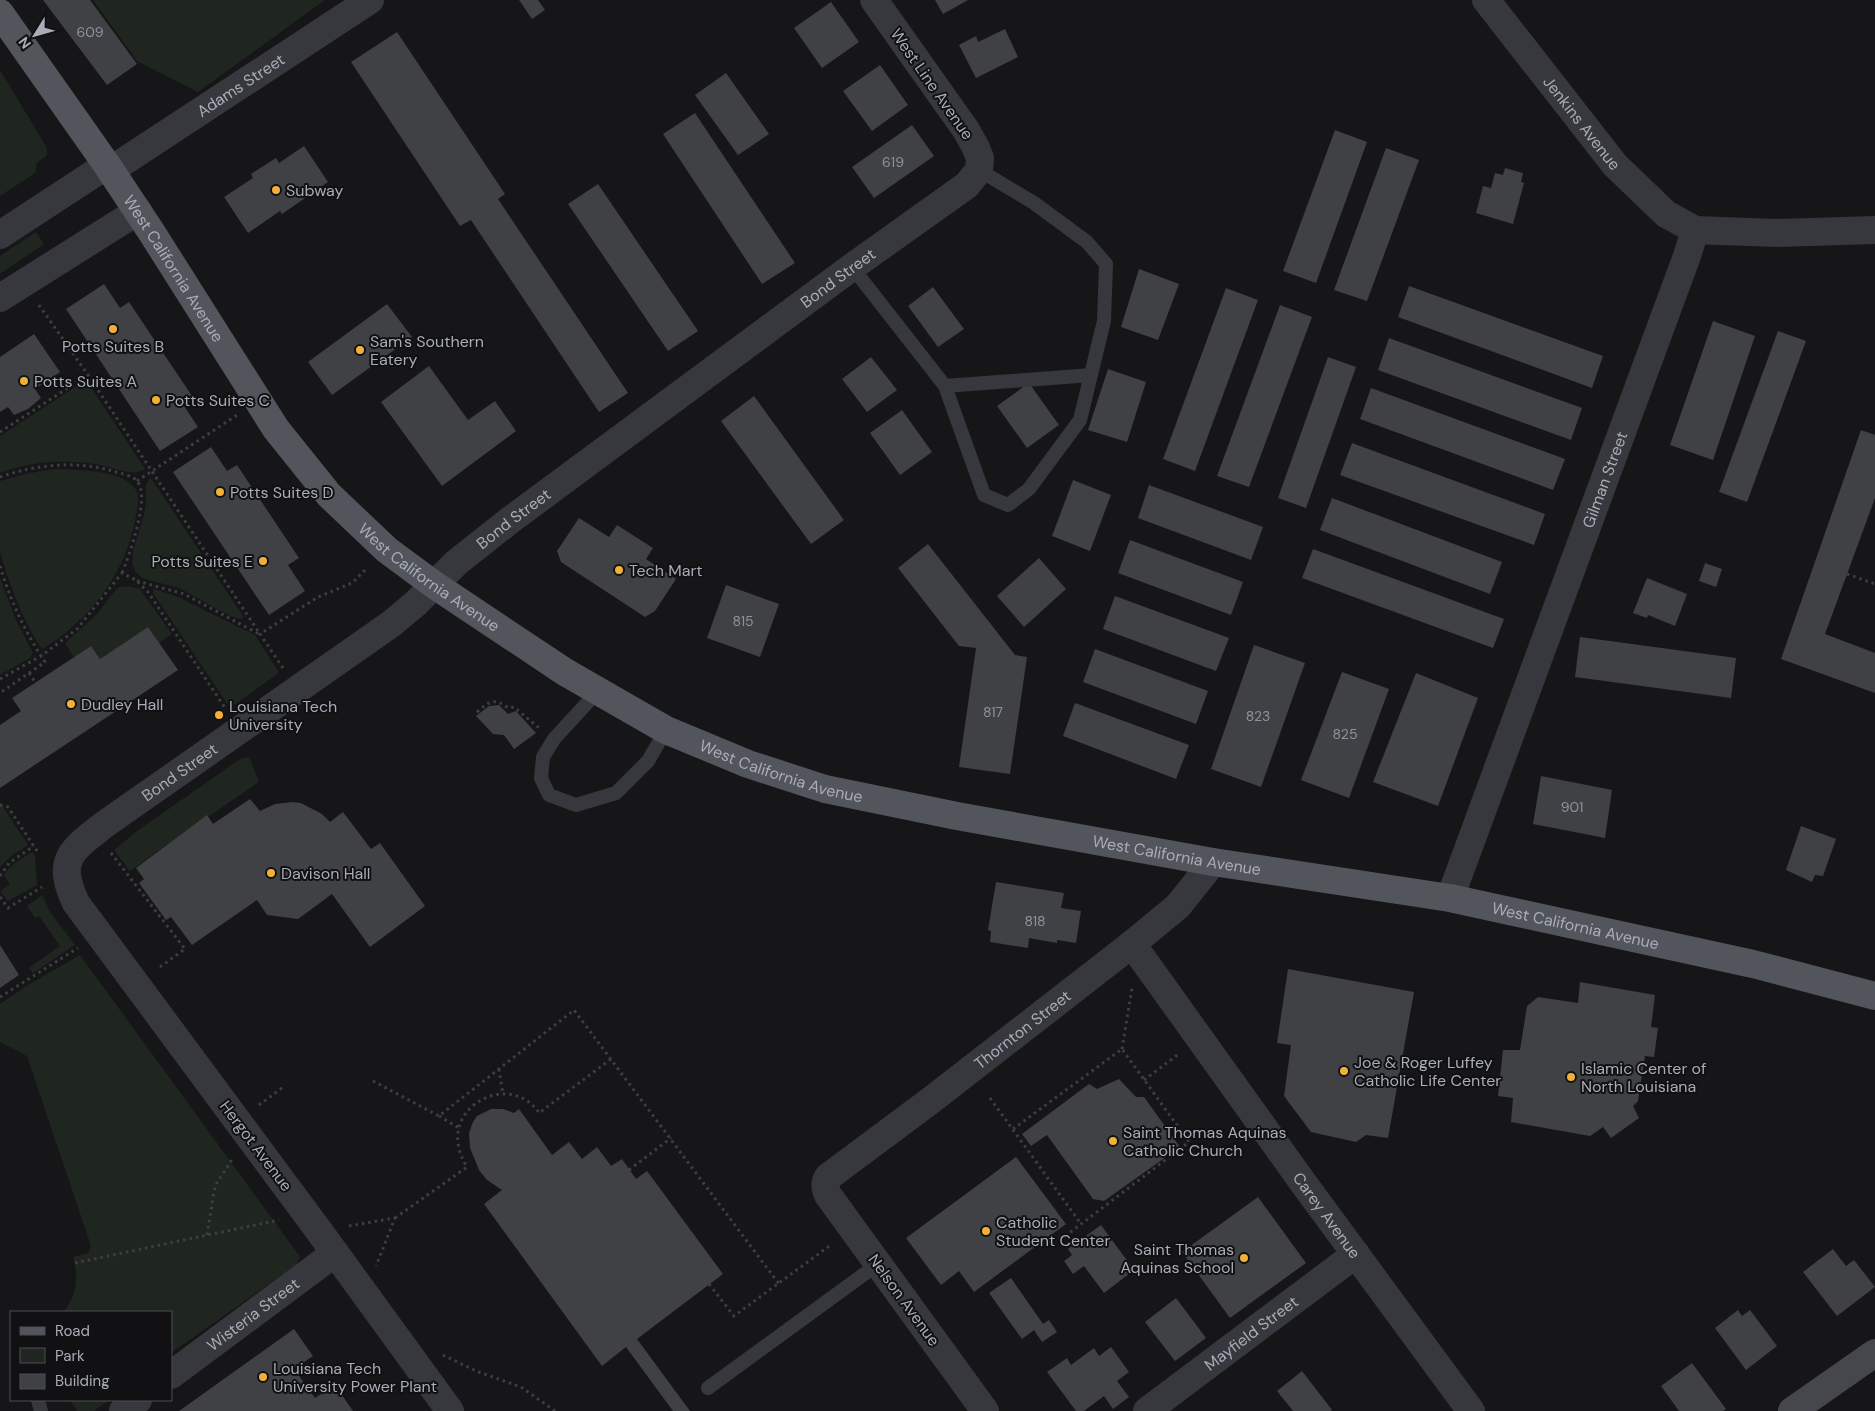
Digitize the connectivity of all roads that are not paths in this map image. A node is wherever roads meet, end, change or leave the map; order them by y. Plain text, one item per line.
1 (370, 0) edge
2 (874, 0) edge
3 (1486, 0) edge
4 (0, 13) edge
5 (109, 167) junction
6 (979, 170) junction
7 (138, 211) junction
8 (1695, 230) junction
9 (1875, 230) edge
10 (0, 235) edge
11 (852, 267) junction
12 (0, 298) edge
13 (1091, 375) junction
14 (945, 386) junction
15 (433, 584) junction
16 (598, 691) junction
17 (666, 730) junction
18 (1213, 862) junction
19 (55, 883) joint
20 (1450, 898) junction
21 (1132, 944) junction
22 (1875, 996) edge
23 (825, 1188) joint
24 (338, 1240) junction
25 (1356, 1254) junction
26 (878, 1264) junction
27 (1875, 1353) edge
28 (172, 1374) edge
29 (708, 1388) dead end
30 (137, 1401) edge
31 (122, 1411) edge
32 (450, 1411) edge
33 (985, 1411) edge
34 (1147, 1411) edge
35 (1471, 1411) edge
36 (1792, 1411) edge

1 - 5 street, Adams Street
2 - 6 street, West Line Avenue
3 - 8 street, Jenkins Avenue
4 - 5 main road, West California Avenue
5 - 7 main road, West California Avenue
5 - 10 street, Adams Street
6 - 11 street, Bond Street
6 - 13 lane
7 - 12 street
7 - 15 main road, West California Avenue
8 - 9 street
8 - 20 street, Gilman Street
11 - 14 lane
11 - 15 street, Bond Street
13 - 14 lane
13 - 14 lane
15 - 16 main road, West California Avenue
15 - 19 street, Bond Street
16 - 17 main road, West California Avenue
16 - 17 lane
17 - 18 main road, West California Avenue
18 - 20 main road, West California Avenue
18 - 21 street, Thornton Street
19 - 24 street, Hergot Avenue
20 - 22 main road, West California Avenue
21 - 23 street, Thornton Street
21 - 25 street, Carey Avenue
23 - 26 street, Nelson Avenue
24 - 28 street, Wisteria Street
24 - 32 street, Hergot Avenue
25 - 34 street, Mayfield Street
25 - 35 street, Carey Avenue
26 - 29 lane
26 - 33 street, Nelson Avenue
27 - 36 main road
30 - 31 street

